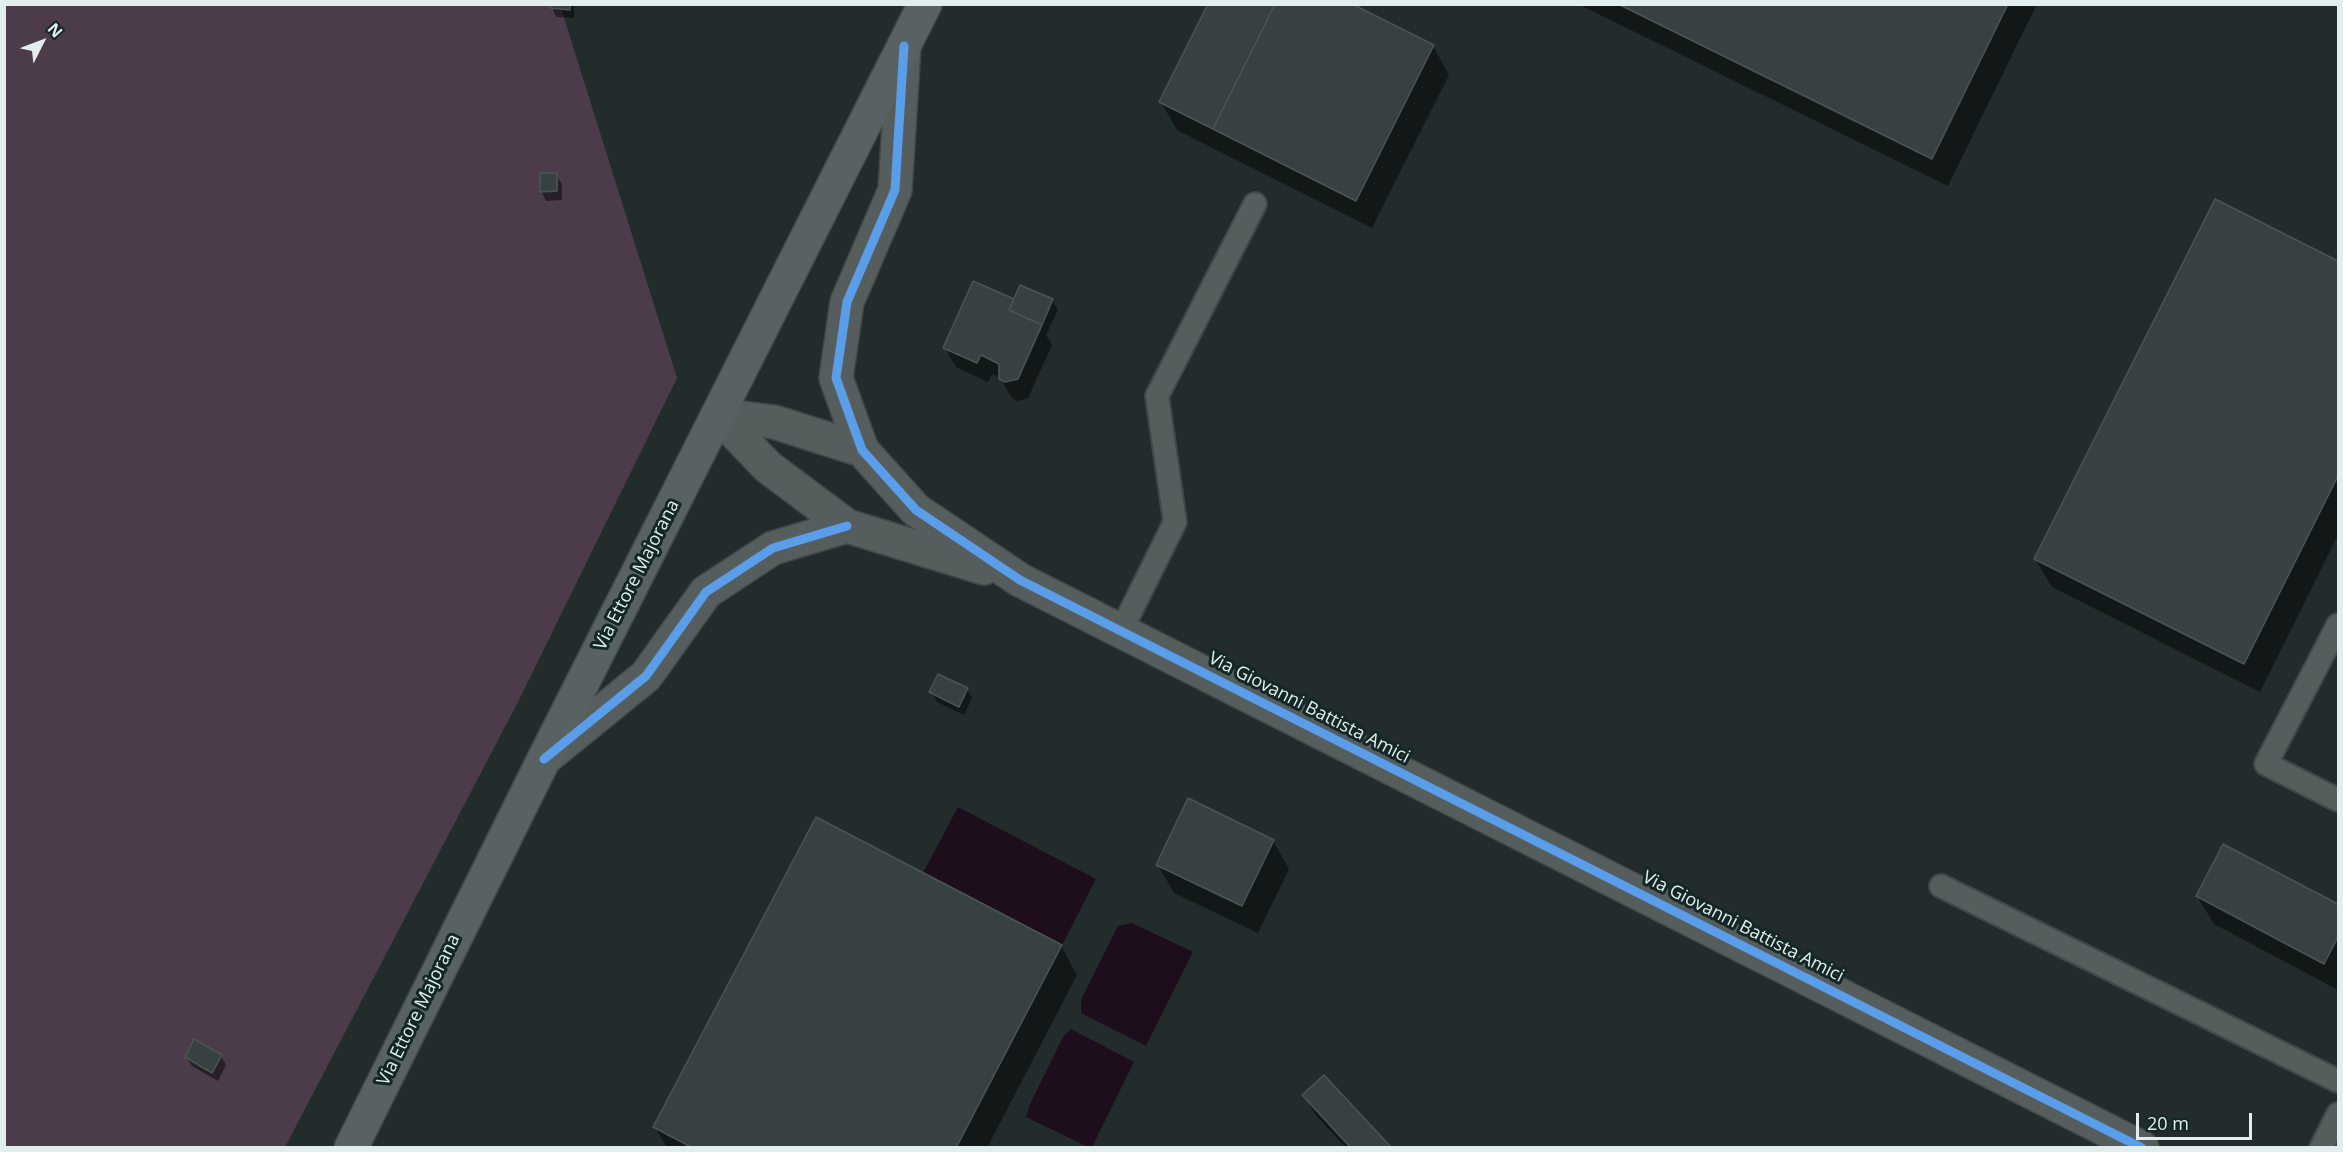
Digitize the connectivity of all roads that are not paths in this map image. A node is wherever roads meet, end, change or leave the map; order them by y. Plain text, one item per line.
1 (925, 4) edge
2 (904, 46) junction
3 (1255, 204) dead end
4 (718, 415) junction
5 (862, 450) junction
6 (847, 526) junction
7 (1020, 580) junction
8 (2338, 625) edge
9 (1121, 631) junction
10 (544, 759) junction
11 (2338, 800) edge
12 (1941, 886) dead end
13 (2336, 1073) edge
14 (2338, 1114) edge
15 (351, 1148) edge
16 (2142, 1148) edge
17 (2321, 1148) edge

1 - 2 main road, Via Ettore Majorana
2 - 4 main road, Via Ettore Majorana
2 - 5 street, Via Giovanni Battista Amici
3 - 9 lane
4 - 5 street
4 - 6 street, Via Giovanni Battista Amici
4 - 10 main road, Via Ettore Majorana
5 - 7 street, Via Giovanni Battista Amici
6 - 7 street, Via Giovanni Battista Amici
6 - 10 street
7 - 9 street, Via Giovanni Battista Amici
8 - 11 lane
9 - 16 street, Via Giovanni Battista Amici
10 - 15 main road, Via Ettore Majorana
12 - 13 lane
14 - 17 lane

